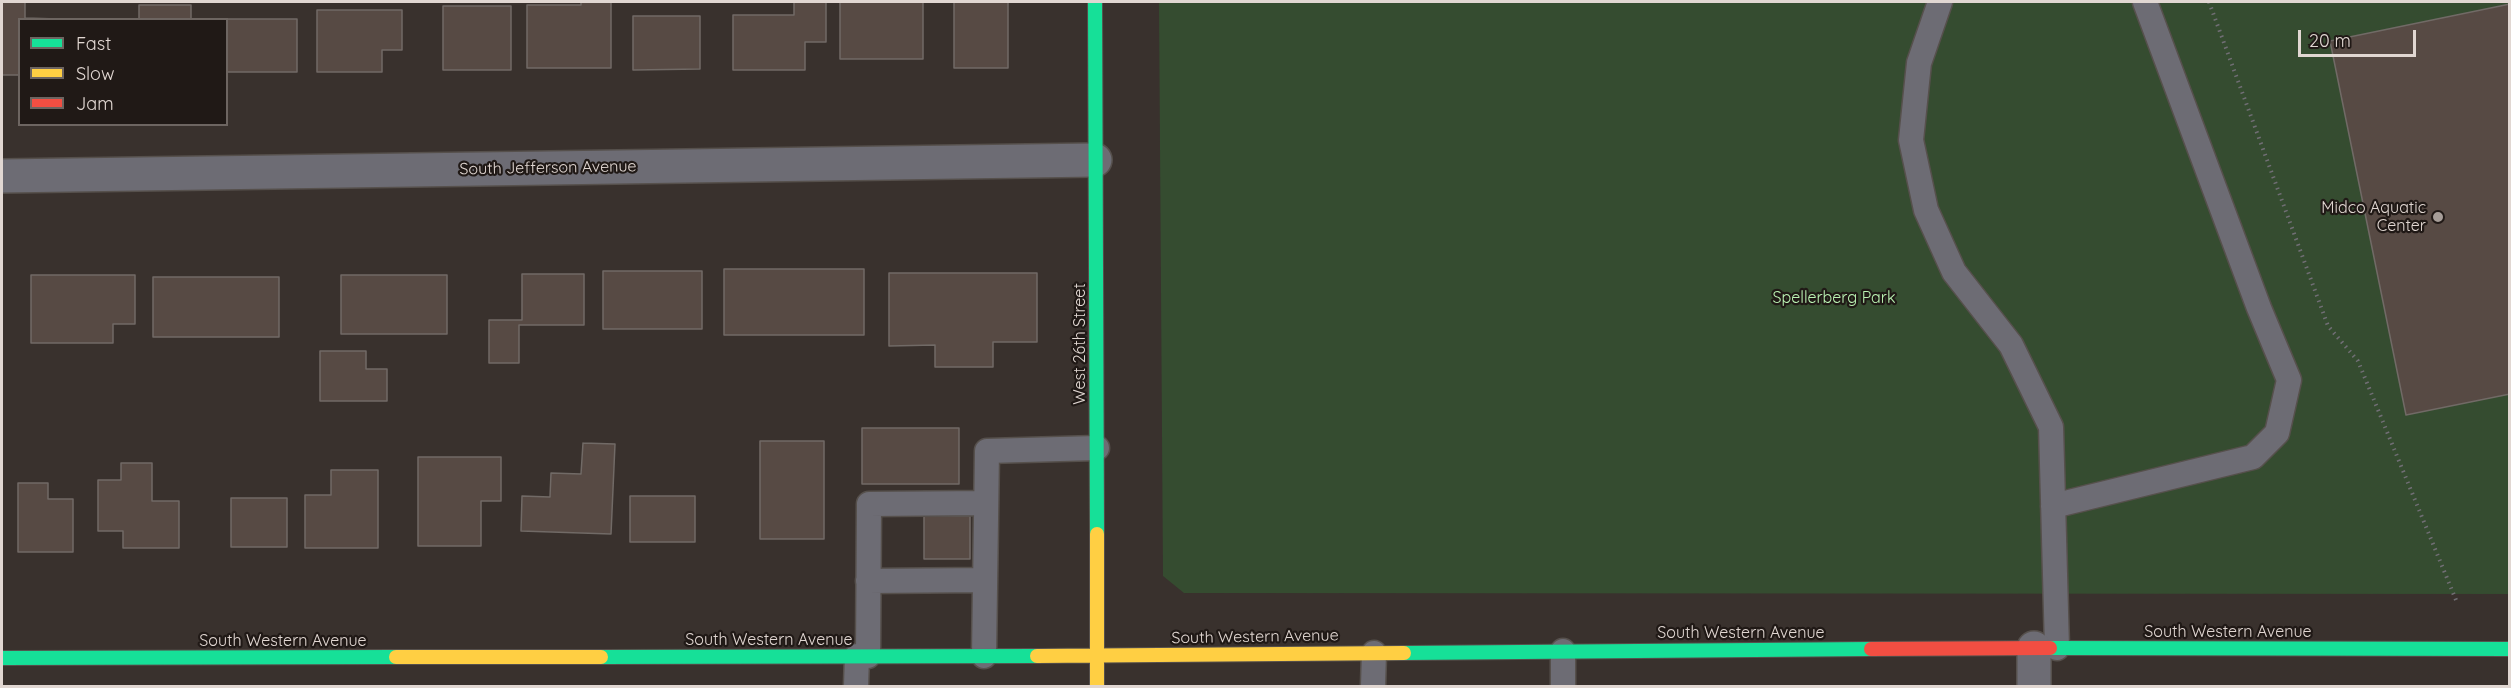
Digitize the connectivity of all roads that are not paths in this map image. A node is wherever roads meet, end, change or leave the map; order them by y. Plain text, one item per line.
1 (1095, 2) edge
2 (1940, 2) edge
3 (2145, 2) edge
4 (1095, 160) junction
5 (2, 176) edge
6 (1097, 448) junction
7 (986, 503) junction
8 (2053, 506) junction
9 (985, 580) junction
10 (868, 581) junction
11 (2046, 648) junction
12 (2510, 649) edge
13 (1563, 651) junction
14 (1374, 653) junction
15 (862, 656) junction
16 (984, 656) junction
17 (1097, 656) junction
18 (2, 658) edge
19 (856, 687) edge
20 (1097, 687) edge
21 (1373, 687) edge
22 (1563, 687) edge
23 (2034, 687) edge

1 - 4 street, West 26th Street
2 - 8 lane
3 - 8 lane
4 - 5 street, South Jefferson Avenue
4 - 6 street, West 26th Street
6 - 7 lane
6 - 17 street, West 26th Street
7 - 9 lane
7 - 10 lane
8 - 11 lane
9 - 10 lane
9 - 16 lane
10 - 15 lane
11 - 12 street, South Western Avenue
11 - 13 street, South Western Avenue
11 - 23 street
13 - 14 street, South Western Avenue
13 - 22 lane
14 - 17 street, South Western Avenue
14 - 21 lane
15 - 16 street, South Western Avenue
15 - 18 street, South Western Avenue
15 - 19 lane
16 - 17 street, South Western Avenue
17 - 20 street, West 26th Street

